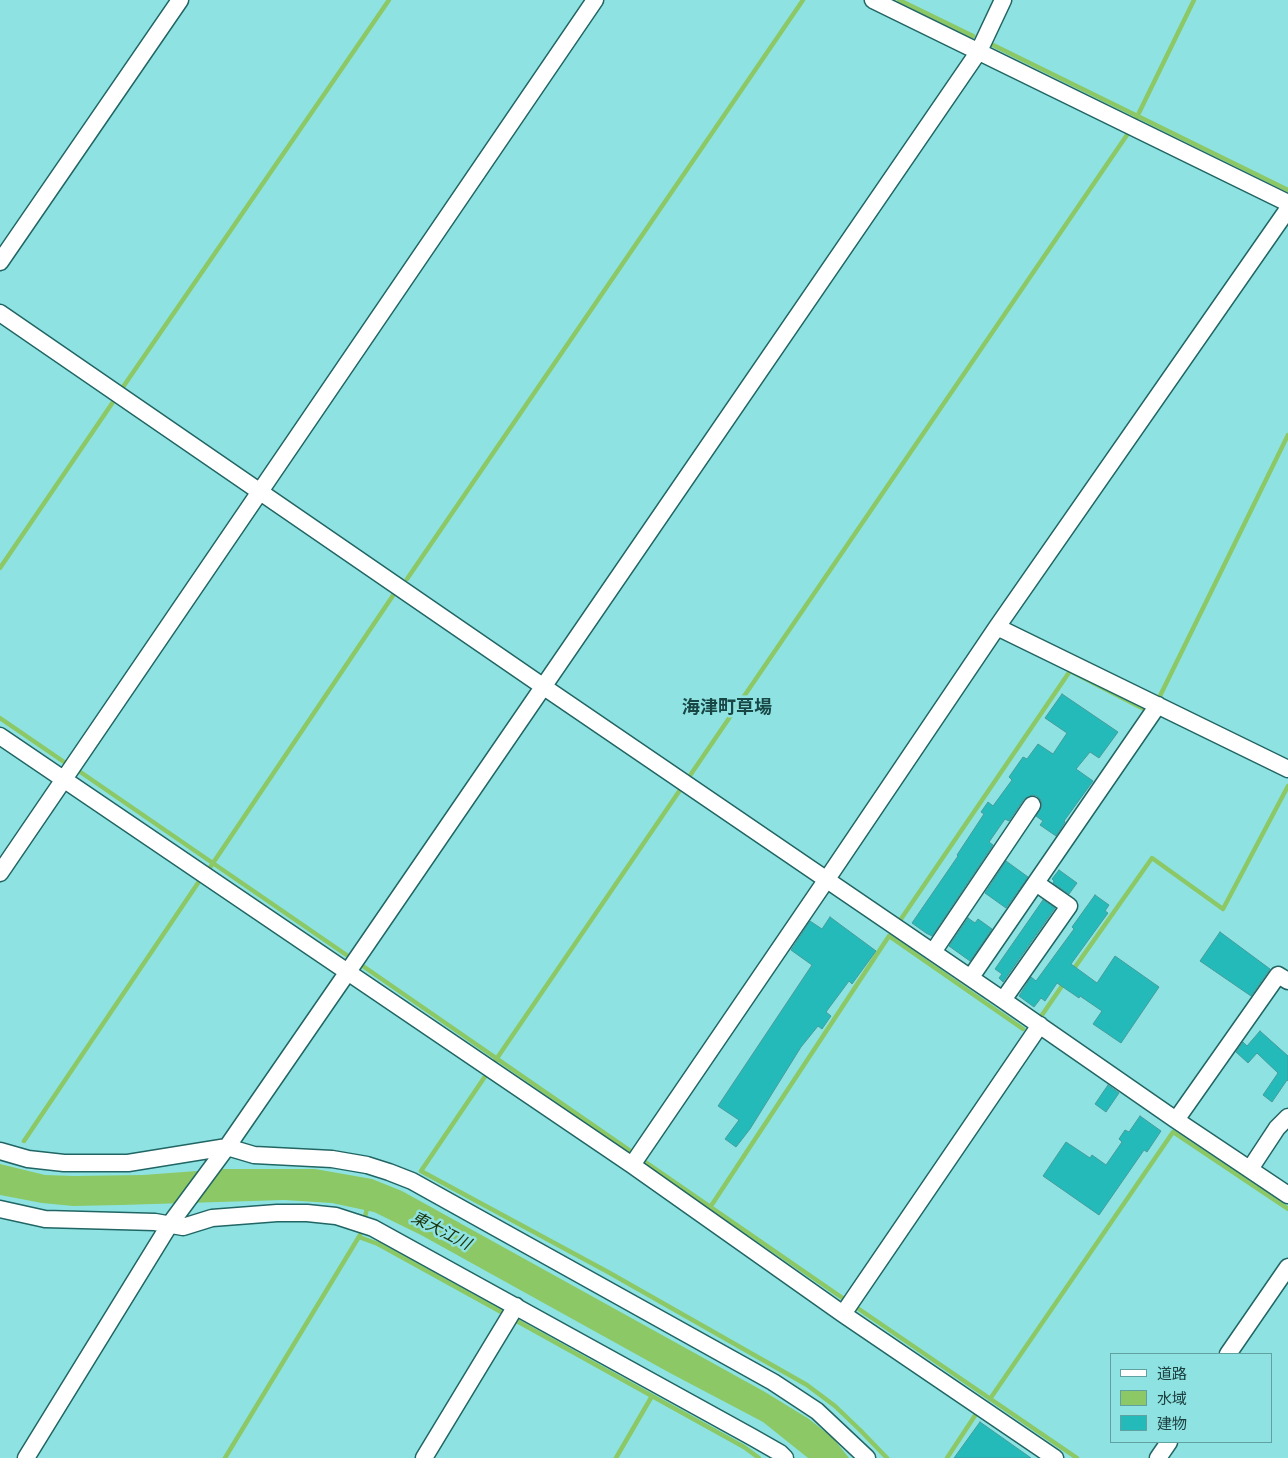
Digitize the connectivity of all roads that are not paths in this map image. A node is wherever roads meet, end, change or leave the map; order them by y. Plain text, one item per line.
1 (180, 0) edge
2 (595, 0) edge
3 (873, 0) edge
4 (1004, 0) edge
5 (979, 51) junction
6 (1288, 202) edge
7 (1288, 209) edge
8 (0, 262) edge
9 (0, 313) edge
10 (260, 491) junction
11 (997, 627) junction
12 (544, 687) junction
13 (1158, 705) junction
14 (0, 736) edge
15 (1288, 769) edge
16 (64, 780) junction
17 (1032, 805) dead end
18 (0, 873) edge
19 (827, 879) junction
20 (1036, 883) junction
21 (934, 952) junction
22 (347, 973) junction
23 (971, 977) junction
24 (1288, 981) edge
25 (1003, 1000) junction
26 (1040, 1025) junction
27 (1288, 1117) edge
28 (1176, 1120) junction
29 (0, 1151) edge
30 (223, 1152) junction
31 (632, 1166) junction
32 (1250, 1169) junction
33 (1288, 1195) edge
34 (0, 1209) edge
35 (173, 1220) junction
36 (1288, 1266) edge
37 (516, 1306) junction
38 (843, 1314) junction
39 (1229, 1353) edge
40 (1168, 1443) edge
41 (26, 1458) edge
42 (424, 1458) edge
43 (785, 1458) edge
44 (867, 1458) edge
45 (1054, 1458) edge
46 (1158, 1458) edge

1 - 8 street
2 - 10 street
3 - 5 street
4 - 5 street
5 - 6 street
5 - 12 street
7 - 11 street
9 - 10 street
10 - 12 street
10 - 16 street
11 - 13 street
11 - 19 street
12 - 19 street
12 - 22 street
13 - 15 street
13 - 20 street
14 - 16 street
16 - 18 street
16 - 22 street
17 - 21 street
19 - 21 street
19 - 31 street
20 - 23 street
20 - 25 street
21 - 23 street
22 - 30 street
22 - 31 street
23 - 25 street
24 - 28 street
25 - 26 street
26 - 28 street
26 - 38 street
27 - 32 street
28 - 32 street
29 - 30 street
30 - 35 street
30 - 44 street
31 - 38 street
32 - 33 street
34 - 35 street
35 - 37 street
35 - 41 street
36 - 39 street
37 - 42 street
37 - 43 street
38 - 45 street
40 - 46 street

